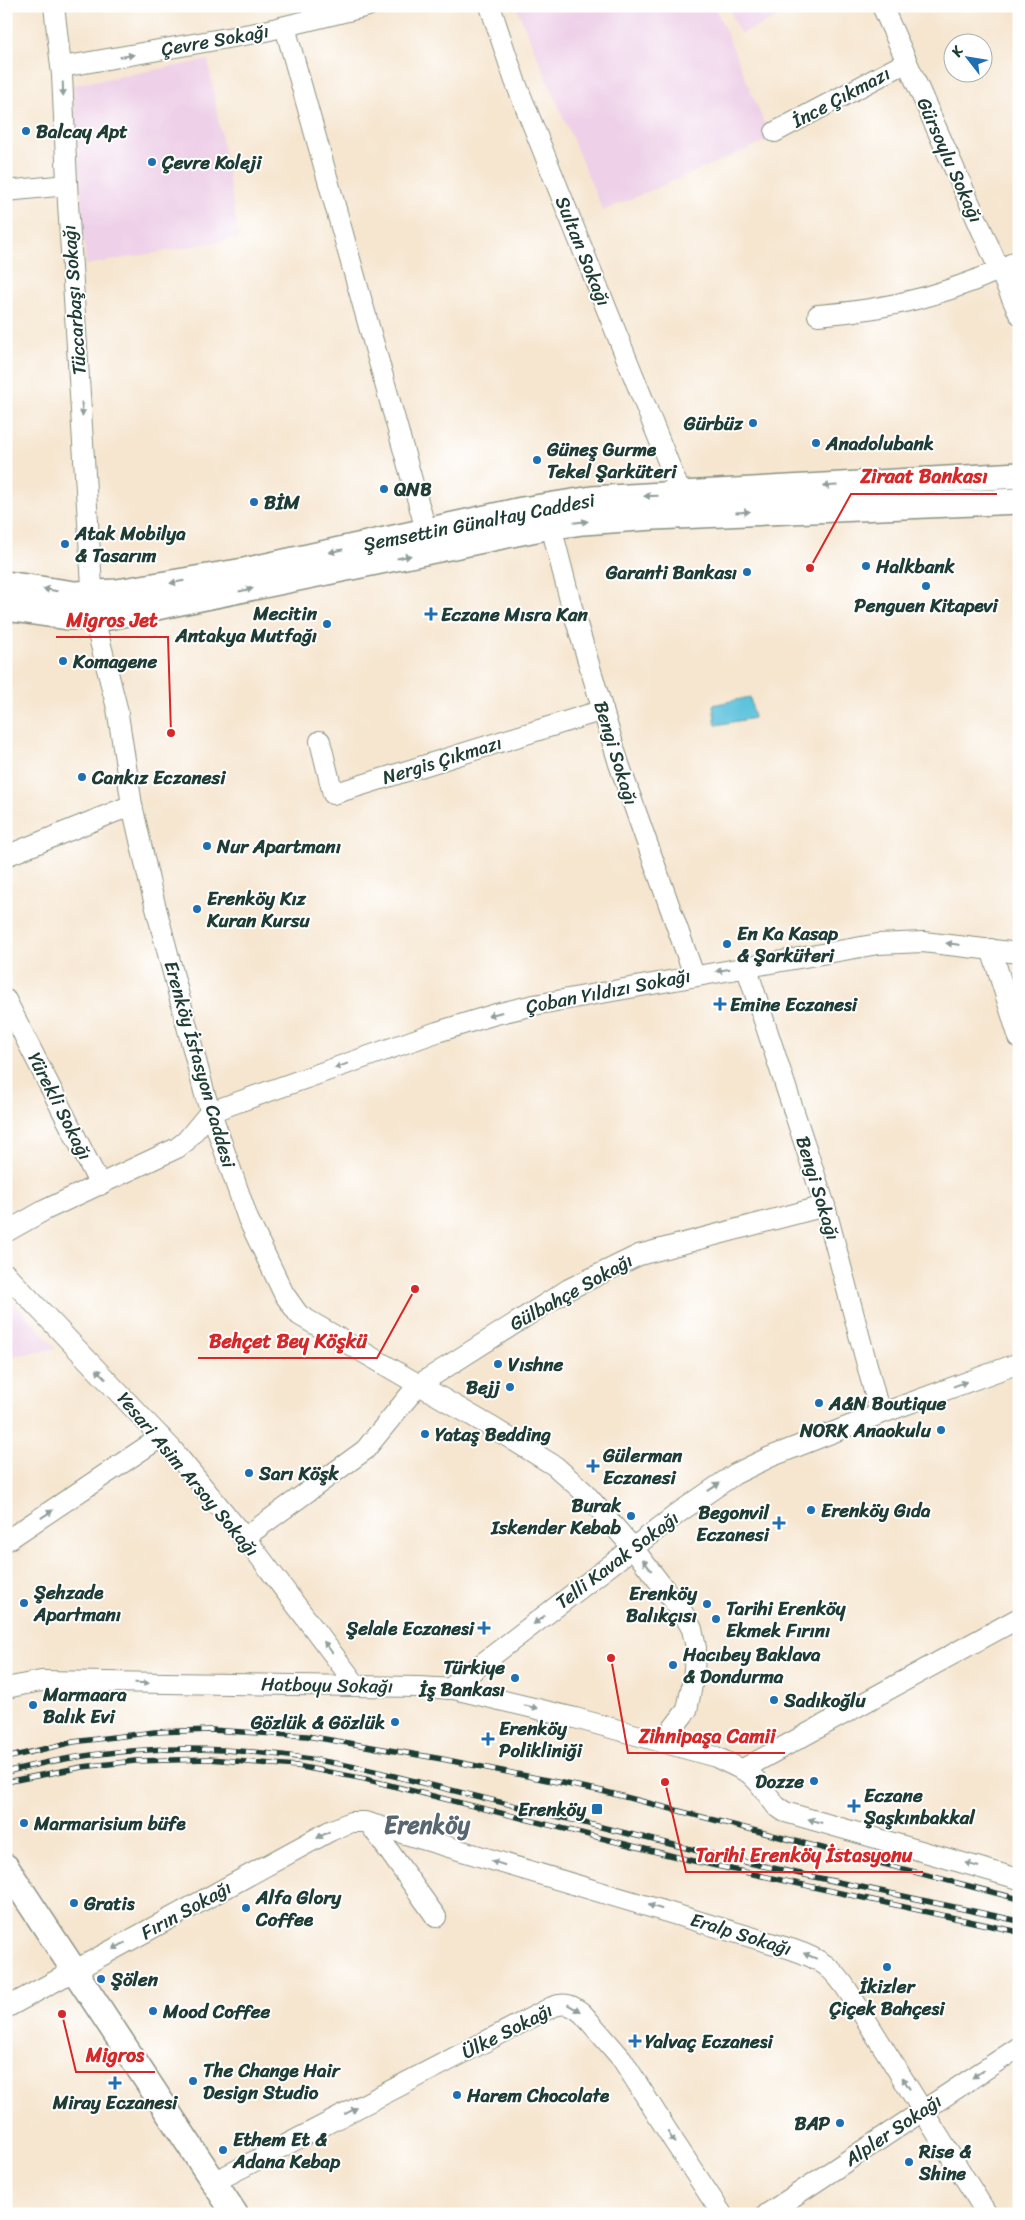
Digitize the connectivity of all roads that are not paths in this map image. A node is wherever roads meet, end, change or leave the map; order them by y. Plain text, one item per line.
1 (54, 6) edge
2 (368, 6) edge
3 (490, 6) edge
4 (882, 6) edge
5 (285, 27) junction
6 (907, 62) junction
7 (62, 67) junction
8 (775, 132) dead end
9 (67, 185) junction
10 (6, 191) edge
11 (1019, 260) edge
12 (998, 270) junction
13 (1019, 314) edge
14 (818, 315) dead end
15 (1019, 476) edge
16 (681, 494) junction
17 (1019, 501) edge
18 (551, 526) junction
19 (426, 530) junction
20 (6, 584) edge
21 (94, 606) junction
22 (6, 608) edge
23 (603, 710) junction
24 (320, 741) dead end
25 (132, 805) junction
26 (6, 856) edge
27 (992, 949) junction
28 (1019, 953) edge
29 (746, 966) junction
30 (694, 975) junction
31 (6, 1000) edge
32 (1019, 1038) edge
33 (210, 1112) junction
34 (221, 1145) junction
35 (177, 1148) junction
36 (100, 1184) junction
37 (825, 1206) junction
38 (6, 1232) edge
39 (6, 1274) edge
40 (1019, 1363) edge
41 (418, 1385) junction
42 (880, 1414) junction
43 (161, 1437) junction
44 (244, 1538) junction
45 (6, 1541) edge
46 (633, 1548) junction
47 (1019, 1618) edge
48 (357, 1686) junction
49 (6, 1688) edge
50 (449, 1689) junction
51 (689, 1704) junction
52 (656, 1739) junction
53 (703, 1753) junction
54 (743, 1769) junction
55 (368, 1823) junction
56 (6, 1866) edge
57 (1019, 1878) edge
58 (436, 1917) dead end
59 (75, 1970) junction
60 (6, 2008) edge
61 (1019, 2047) edge
62 (923, 2110) junction
63 (214, 2182) junction
64 (235, 2214) edge
65 (722, 2214) edge
66 (767, 2214) edge
67 (987, 2214) edge

1 - 7 street, Tüccarbaşı Sokağı
2 - 5 street, Çevre Sokağı
3 - 16 street, Sultan Sokağı
4 - 6 street, Gürsoylu Sokağı
7 -> 5 street, Çevre Sokağı
5 - 19 street
6 - 8 street, İnce Çıkmazı
6 - 12 street, Gürsoylu Sokağı
7 -> 9 street, Tüccarbaşı Sokağı
9 - 10 street
9 -> 21 street, Tüccarbaşı Sokağı
11 - 12 street
12 - 13 street, Gürsoylu Sokağı
12 - 14 street
15 -> 16 main road, Şemsettin Günaltay Caddesi
16 -> 19 main road, Şemsettin Günaltay Caddesi
18 -> 17 main road, Şemsettin Günaltay Caddesi
21 -> 18 main road, Şemsettin Günaltay Caddesi
18 - 23 street, Bengi Sokağı
19 -> 21 main road, Şemsettin Günaltay Caddesi
21 -> 20 main road, Şemsettin Günaltay Caddesi
21 - 22 main road, Şemsettin Günaltay Caddesi
21 - 25 street, Erenköy İstasyon Caddesi
23 - 24 street, Nergis Çıkmazı
23 - 30 street, Bengi Sokağı
25 - 26 street
25 - 33 street, Erenköy İstasyon Caddesi
27 - 28 street, Çoban Yıldızı Sokağı
27 -> 29 street, Çoban Yıldızı Sokağı
27 - 32 street
29 -> 30 street, Çoban Yıldızı Sokağı
29 - 37 street, Bengi Sokağı
30 -> 33 street, Çoban Yıldızı Sokağı
31 - 36 street, Yürekli Sokağı
33 - 34 street, Erenköy İstasyon Caddesi
33 - 35 street
34 - 35 street
34 - 41 street, Erenköy İstasyon Caddesi
35 - 36 street
36 - 38 street
37 - 41 street, Gülbahçe Sokağı
37 - 42 street, Bengi Sokağı
43 -> 39 street, Yesari Asim Arsoy Sokağı
42 -> 40 street, Telli Kavak Sokağı
41 - 44 street, Gülbahçe Sokağı
41 - 46 street, Erenköy İstasyon Caddesi
46 -> 42 street, Telli Kavak Sokağı
43 - 44 street, Yesari Asim Arsoy Sokağı
45 -> 43 street
48 -> 44 street, Yesari Asim Arsoy Sokağı
46 -> 50 street, Telli Kavak Sokağı
51 -> 46 street, Erenköy İstasyon Caddesi
47 - 54 street
49 -> 48 street, Hatboyu Sokağı
48 - 50 street, Hatboyu Sokağı
50 -> 52 street, Hatboyu Sokağı
51 - 52 street, Erenköy İstasyon Caddesi
51 - 53 street
52 - 53 street, Hatboyu Sokağı
53 - 54 street, Hatboyu Sokağı
57 -> 54 street
55 - 58 street
55 -> 59 street, Fırın Sokağı
62 -> 55 street, Eralp Sokağı
56 - 59 main road
59 - 60 street, Fırın Sokağı
59 - 63 main road
61 -> 62 street, Alpler Sokağı
62 - 66 street, Alpler Sokağı
62 - 67 street, Eralp Sokağı
63 - 64 main road
63 -> 65 street, Ülke Sokağı

